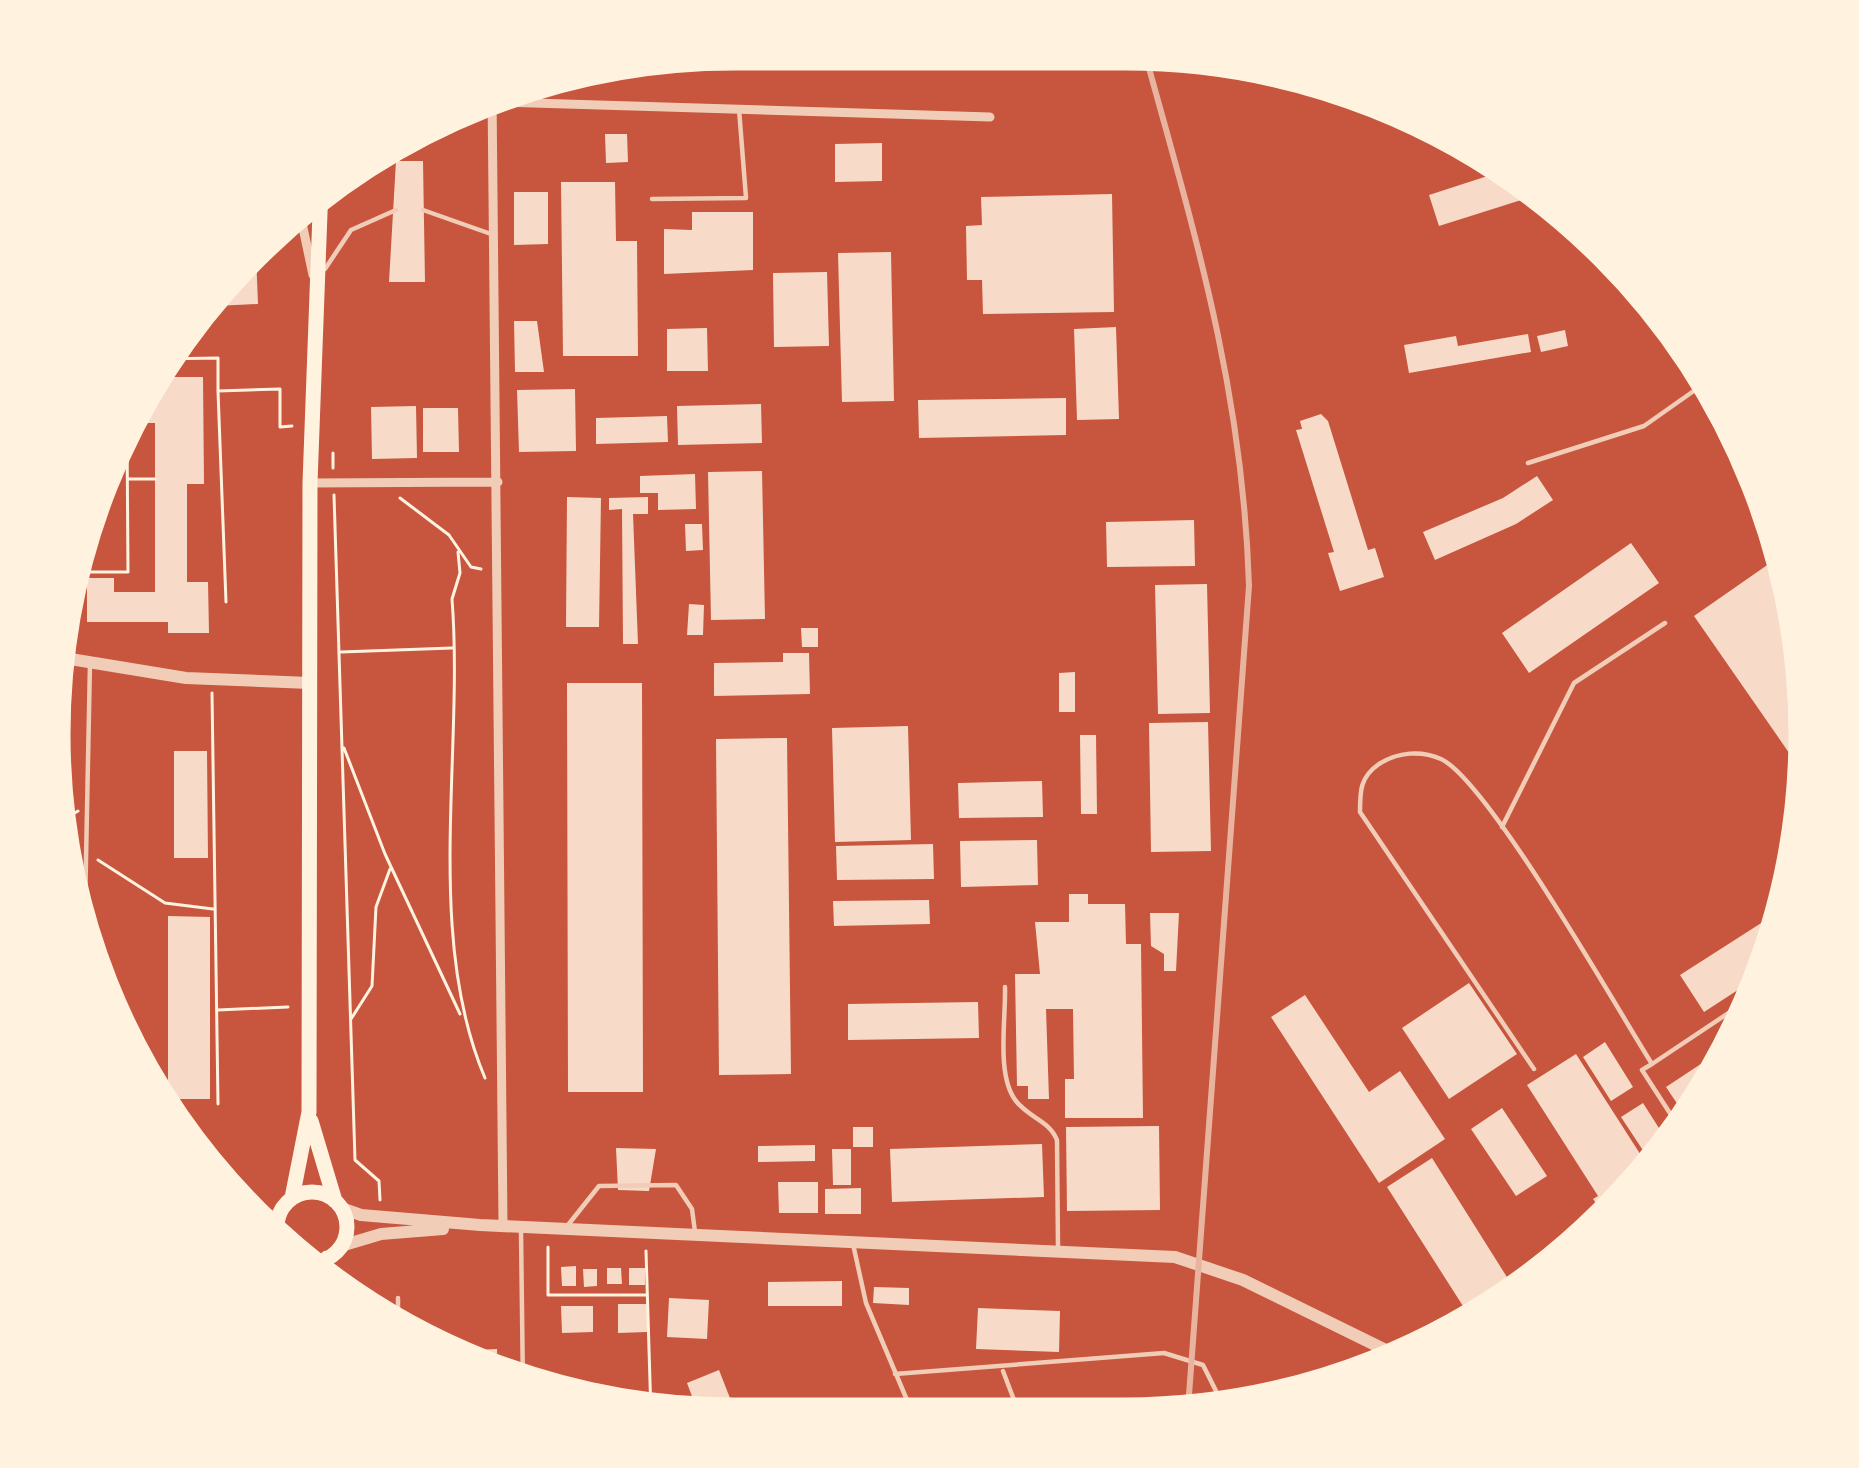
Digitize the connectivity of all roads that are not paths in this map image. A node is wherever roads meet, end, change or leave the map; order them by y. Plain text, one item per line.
1 (520, 98) edge
2 (492, 109) edge
3 (739, 109) junction
4 (990, 117) dead end
5 (652, 200) dead end
6 (320, 207) edge
7 (396, 210) dead end
8 (423, 210) dead end
9 (302, 222) edge
10 (492, 234) junction
11 (315, 284) junction
12 (1699, 387) edge
13 (1528, 463) dead end
14 (498, 482) junction
15 (310, 483) junction
16 (1665, 623) dead end
17 (67, 659) edge
18 (90, 664) junction
19 (310, 682) junction
20 (1502, 827) junction
21 (85, 904) edge
22 (1005, 987) dead end
23 (1738, 1007) edge
24 (1652, 1064) junction
25 (1534, 1070) dead end
26 (309, 1112) junction
27 (1674, 1119) edge
28 (292, 1198) junction
29 (338, 1204) junction
30 (277, 1224) edge
31 (480, 1225) junction
32 (502, 1225) junction
33 (522, 1226) junction
34 (567, 1227) junction
35 (695, 1232) junction
36 (853, 1239) junction
37 (341, 1246) junction
38 (1058, 1248) junction
39 (328, 1258) junction
40 (319, 1260) edge
41 (326, 1266) edge
42 (398, 1298) dead end
43 (398, 1315) edge
44 (1388, 1351) edge
45 (1002, 1369) junction
46 (523, 1371) edge
47 (895, 1374) junction
48 (1219, 1398) edge
49 (909, 1405) edge
50 (1016, 1405) edge

1 - 3 street
2 - 10 street
3 - 4 street
3 - 5 lane
6 - 11 main road
7 - 11 lane
8 - 10 lane
9 - 11 street
10 - 14 street
11 - 15 main road
12 - 13 lane
14 - 15 street
14 - 32 street
15 - 19 main road
16 - 20 lane
17 - 18 street
18 - 19 street
18 - 21 lane
19 - 26 main road
20 - 24 lane
20 - 25 lane
22 - 38 lane
23 - 24 lane
24 - 27 lane
26 - 28 main road
26 - 29 main road
28 - 29 main road
28 - 30 main road
29 - 31 street
29 - 37 main road
31 - 32 street
31 - 37 street
32 - 33 street
33 - 34 street
33 - 46 lane
34 - 35 street
34 - 35 lane
35 - 36 street
36 - 38 street
36 - 47 lane
37 - 39 main road
38 - 44 street
39 - 40 main road
39 - 41 main road
42 - 43 lane
45 - 47 lane
45 - 48 lane
45 - 50 lane
47 - 49 lane

